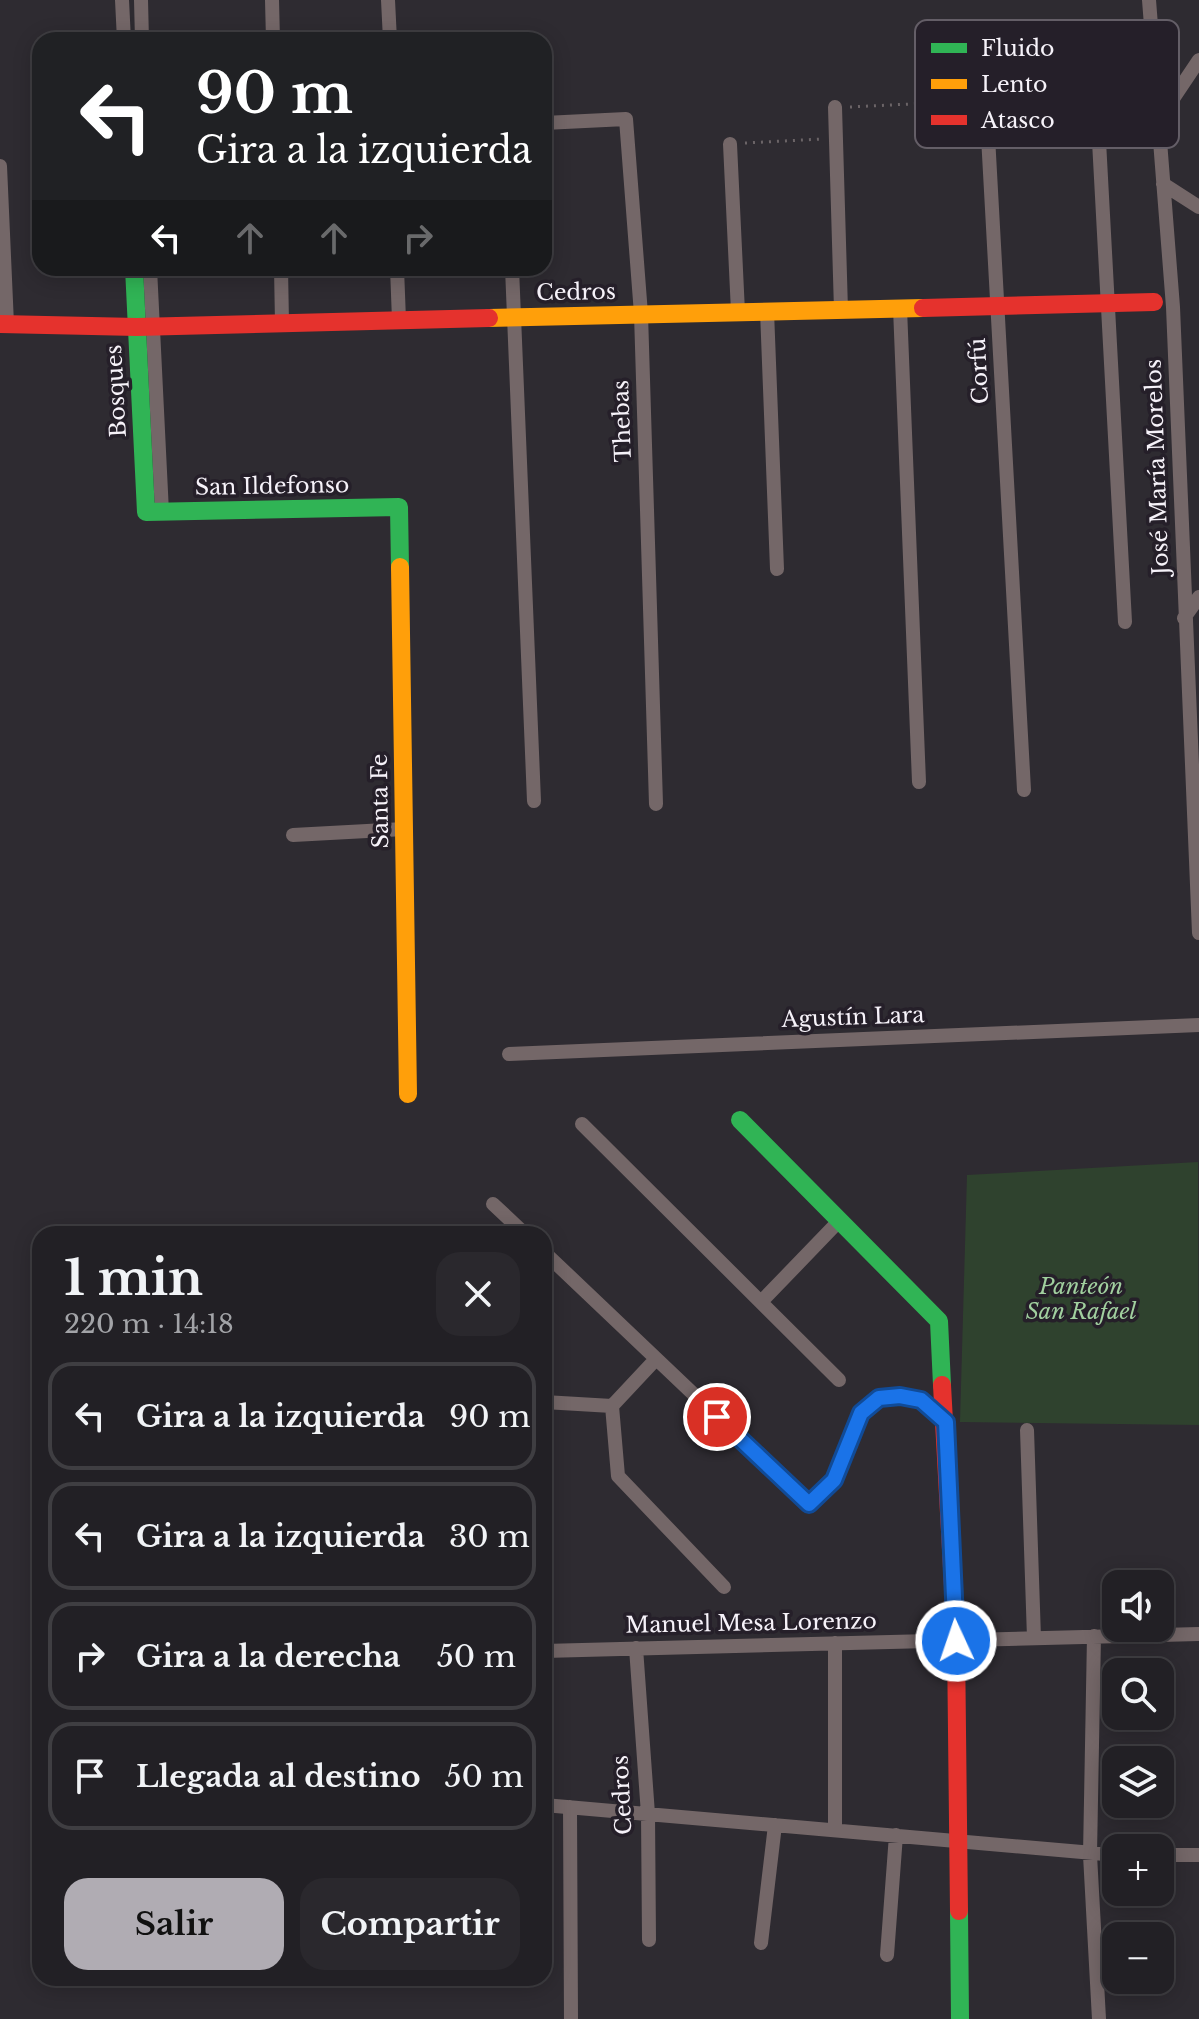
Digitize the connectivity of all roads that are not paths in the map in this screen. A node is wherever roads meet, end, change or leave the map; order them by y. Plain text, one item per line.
1 (122, 0) edge
2 (141, 0) edge
3 (272, 0) edge
4 (388, 0) edge
5 (1149, 0) edge
6 (1150, 20) edge
7 (124, 32) edge
8 (142, 32) edge
9 (273, 32) edge
10 (390, 32) edge
11 (1199, 60) edge
12 (1179, 90) edge
13 (835, 107) road end
14 (552, 123) edge
15 (730, 144) road end
16 (989, 148) edge
17 (1099, 148) edge
18 (1159, 148) edge
19 (0, 166) edge
20 (1163, 184) junction
21 (1199, 207) edge
22 (136, 276) edge
23 (149, 276) edge
24 (281, 276) edge
25 (397, 276) edge
26 (512, 276) edge
27 (1154, 302) dead end
28 (1107, 304) junction
29 (998, 306) junction
30 (900, 308) junction
31 (841, 310) junction
32 (767, 311) junction
33 (738, 312) junction
34 (641, 314) junction
35 (514, 317) junction
36 (399, 320) junction
37 (282, 323) junction
38 (4, 324) edge
39 (145, 326) junction
40 (399, 507) joint
41 (154, 512) joint
42 (777, 569) dead end
43 (1199, 597) edge
44 (1184, 618) junction
45 (1125, 622) dead end
46 (919, 782) dead end
47 (1024, 790) dead end
48 (534, 801) dead end
49 (656, 804) dead end
50 (1198, 825) edge
51 (404, 829) junction
52 (293, 835) dead end
53 (1199, 933) edge
54 (1199, 1025) edge
55 (509, 1054) dead end
56 (408, 1094) dead end
57 (740, 1120) dead end
58 (582, 1124) dead end
59 (493, 1204) dead end
60 (839, 1221) junction
61 (516, 1226) edge
62 (552, 1260) edge
63 (761, 1302) junction
64 (656, 1359) junction
65 (839, 1380) dead end
66 (552, 1402) edge
67 (612, 1406) junction
68 (946, 1422) junction
69 (1027, 1430) dead end
70 (724, 1587) dead end
71 (1199, 1634) edge
72 (1094, 1636) junction
73 (1034, 1638) junction
74 (956, 1641) junction
75 (835, 1643) junction
76 (636, 1648) junction
77 (552, 1651) edge
78 (552, 1806) edge
79 (570, 1807) junction
80 (648, 1814) junction
81 (775, 1825) junction
82 (835, 1830) junction
83 (896, 1835) junction
84 (958, 1841) junction
85 (1090, 1855) junction
86 (1102, 1855) edge
87 (1174, 1855) edge
88 (1199, 1855) edge
89 (649, 1940) dead end
90 (761, 1943) dead end
91 (887, 1955) dead end
92 (571, 2019) edge
93 (960, 2019) edge
94 (1099, 2019) edge

1 - 7 street
2 - 8 street
3 - 9 street
4 - 10 street
5 - 6 street, José María Morelos
11 - 12 street
13 - 31 street
14 - 34 street, Thebas
15 - 33 street
16 - 29 street, Corfú
17 - 28 street
18 - 20 street, José María Morelos
19 - 38 street
20 - 21 street
20 - 44 street, José María Morelos
22 - 39 street, Bosques
23 - 39 street, Bosques
24 - 37 street
25 - 36 street
26 - 35 street
27 - 28 street, Cedros
28 - 29 street, Cedros
28 - 45 street
29 - 30 street, Cedros
29 - 47 street, Corfú
30 - 31 street, Cedros
30 - 46 street
31 - 32 street, Cedros
32 - 33 street, Cedros
32 - 42 street
33 - 34 street, Cedros
34 - 35 street, Cedros
34 - 49 street, Thebas
35 - 36 street, Cedros
35 - 48 street
36 - 37 street, Cedros
37 - 39 street, Cedros
38 - 39 street, Cedros
39 - 41 street, Bosques
40 - 41 street, San Ildefonso
40 - 51 street, Santa Fe
43 - 44 street
44 - 50 street, José María Morelos
50 - 53 street, José María Morelos
51 - 52 street
51 - 56 street, Santa Fe
54 - 55 street, Agustín Lara
57 - 60 street
58 - 63 street
59 - 61 street
60 - 63 street
60 - 68 street
62 - 64 street
63 - 65 street
64 - 67 street
64 - 68 street
66 - 67 street
67 - 70 street
68 - 74 street
69 - 73 street
71 - 72 street, Manuel Mesa Lorenzo
72 - 73 street, Manuel Mesa Lorenzo
72 - 85 street
73 - 74 street, Manuel Mesa Lorenzo
74 - 75 street, Manuel Mesa Lorenzo
74 - 84 street
75 - 76 street, Manuel Mesa Lorenzo
75 - 82 street
76 - 77 street, Manuel Mesa Lorenzo
76 - 80 street, Cedros
78 - 79 street
79 - 80 street
79 - 92 street
80 - 81 street
80 - 89 street, Cedros
81 - 82 street
81 - 90 street
82 - 83 street
83 - 84 street
83 - 91 street
84 - 85 street
84 - 93 street
85 - 86 street
85 - 94 street
87 - 88 street

